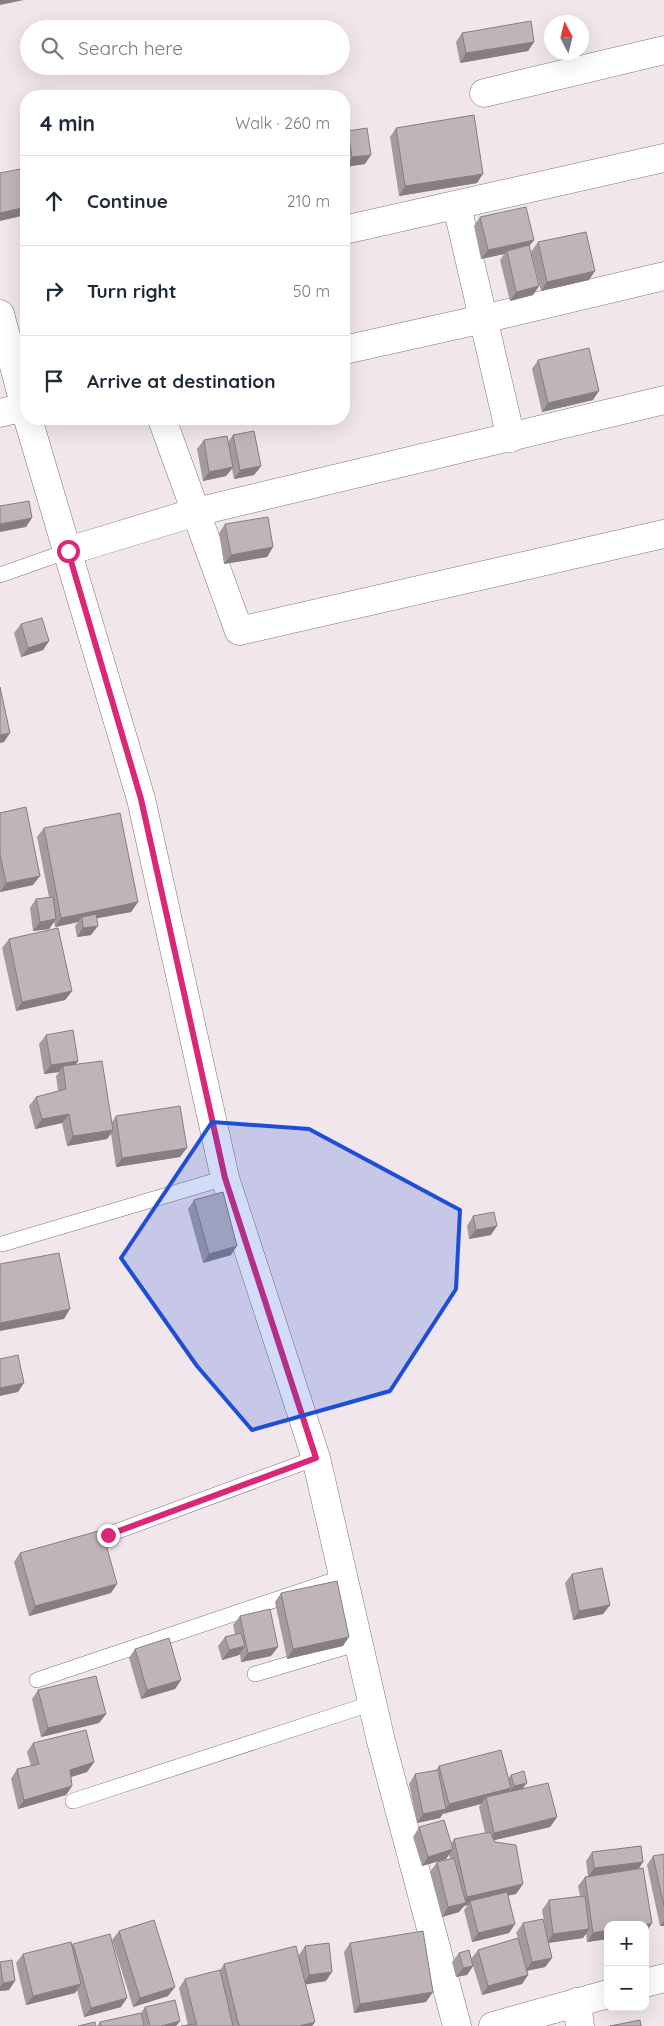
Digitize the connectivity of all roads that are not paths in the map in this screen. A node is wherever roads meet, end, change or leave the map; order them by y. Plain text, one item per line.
1 (664, 50) edge
2 (484, 93) dead end
3 (664, 158) edge
4 (457, 206) junction
5 (350, 229) edge
6 (664, 276) edge
7 (0, 314) edge
8 (483, 319) junction
9 (350, 349) edge
10 (664, 400) edge
11 (20, 412) edge
12 (24, 425) edge
13 (164, 425) edge
14 (511, 438) junction
15 (196, 512) junction
16 (664, 534) edge
17 (68, 551) junction
18 (0, 575) edge
19 (225, 1178) junction
20 (2, 1244) dead end
21 (316, 1458) junction
22 (108, 1535) dead end
23 (343, 1577) junction
24 (359, 1643) junction
25 (255, 1674) dead end
26 (36, 1680) dead end
27 (373, 1703) junction
28 (73, 1801) edge
29 (664, 1978) edge
30 (649, 1982) edge
31 (604, 1997) edge
32 (578, 2014) edge
33 (456, 2026) edge
34 (493, 2026) edge

1 - 2 street
3 - 4 street
4 - 5 street
4 - 8 street
6 - 8 street
7 - 11 street
8 - 9 street
8 - 14 street
10 - 14 street
12 - 17 street
13 - 15 street
14 - 15 street
15 - 16 street
15 - 17 street
17 - 18 lane
17 - 19 street
19 - 20 lane
19 - 21 street
21 - 22 lane
21 - 23 street
23 - 24 street
23 - 26 lane
24 - 25 lane
24 - 27 street
27 - 28 lane
27 - 33 street
29 - 30 street
31 - 32 street
32 - 34 street

